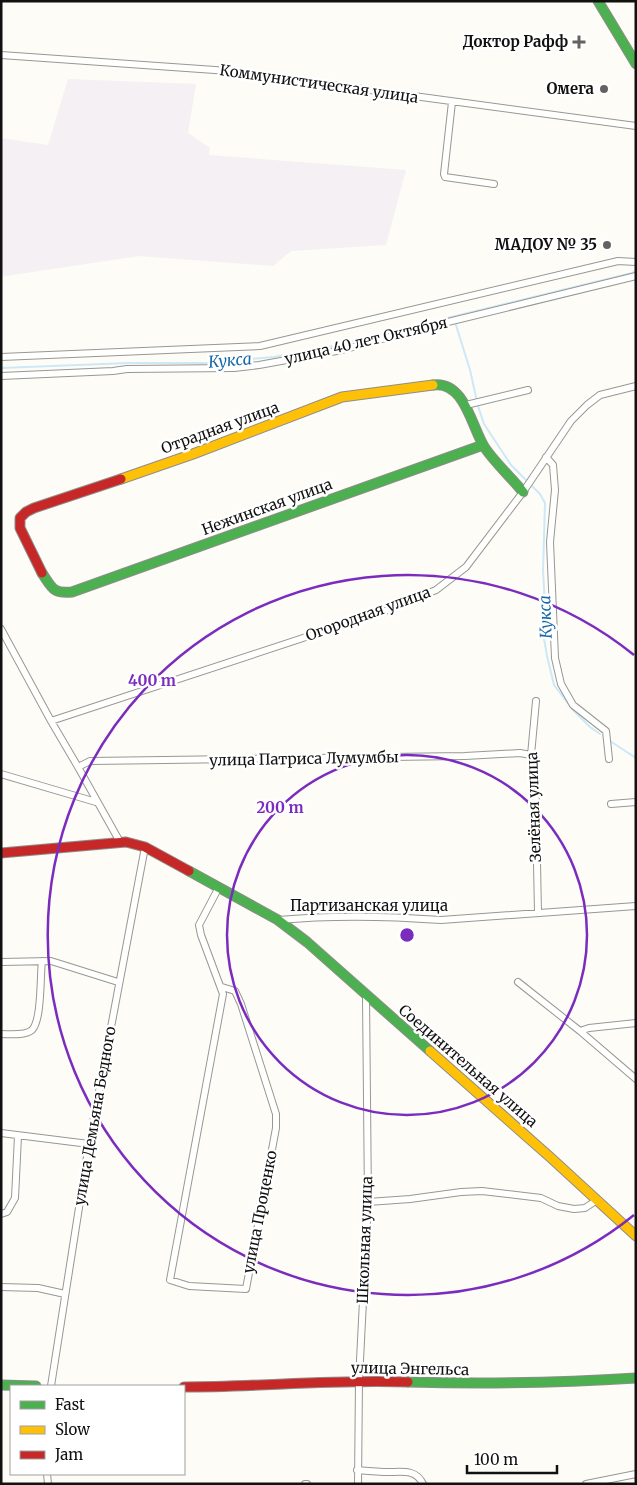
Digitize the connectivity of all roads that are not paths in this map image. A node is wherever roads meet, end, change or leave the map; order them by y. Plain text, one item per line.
1 (598, 1) edge
2 (1, 56) edge
3 (636, 64) edge
4 (452, 102) junction
5 (636, 126) edge
6 (494, 184) dead end
7 (636, 262) edge
8 (636, 276) edge
9 (1, 358) edge
10 (1, 376) edge
11 (636, 386) edge
12 (528, 390) dead end
13 (474, 403) junction
14 (482, 445) junction
15 (546, 457) junction
16 (525, 489) junction
17 (60, 593) joint
18 (1, 629) edge
19 (536, 702) dead end
20 (51, 721) junction
21 (531, 754) junction
22 (609, 759) dead end
23 (78, 767) junction
24 (1, 774) edge
25 (96, 802) junction
26 (636, 802) edge
27 (612, 804) dead end
28 (120, 842) junction
29 (145, 848) junction
30 (1, 853) edge
31 (219, 887) junction
32 (636, 906) edge
33 (538, 913) junction
34 (278, 920) junction
35 (42, 960) junction
36 (1, 962) edge
37 (118, 982) junction
38 (518, 982) dead end
39 (222, 988) junction
40 (366, 996) junction
41 (636, 1023) edge
42 (580, 1031) junction
43 (1, 1034) edge
44 (636, 1078) edge
45 (1, 1133) edge
46 (18, 1136) junction
47 (88, 1144) junction
48 (597, 1200) junction
49 (368, 1202) junction
50 (1, 1214) edge
51 (636, 1236) edge
52 (1, 1288) edge
53 (65, 1294) junction
54 (636, 1378) edge
55 (359, 1380) junction
56 (52, 1385) edge
57 (185, 1386) edge
58 (357, 1470) junction
59 (636, 1474) edge
60 (358, 1484) edge
61 (423, 1484) edge
62 (586, 1484) edge

1 - 3 street
2 - 4 street, Коммунистическая улица
4 - 5 street, Коммунистическая улица
4 - 6 street
7 - 9 street, улица 40 лет Октября
8 - 10 street, улица 40 лет Октября
11 - 15 street, Огородная улица
12 - 13 street
13 - 14 street
13 - 17 street, Отрадная улица
14 - 16 street
14 - 17 street, Нежинская улица
15 - 16 street, Огородная улица
15 - 22 street
16 - 20 street, Огородная улица
18 - 20 street
19 - 21 street, Зелёная улица
20 - 23 street
21 - 23 street, улица Патриса Лумумбы
21 - 33 street, Зелёная улица
23 - 25 street
24 - 25 street
25 - 28 street
26 - 27 street
28 - 29 street, Партизанская улица
28 - 30 street, Партизанская улица
29 - 31 street, Партизанская улица
29 - 37 street, улица Демьяна Бедного
31 - 34 street, Партизанская улица
31 - 39 street, улица Проценко
32 - 33 street, Партизанская улица
33 - 34 street, Партизанская улица
34 - 40 street, Соединительная улица
35 - 36 street
35 - 37 street
35 - 43 street
37 - 47 street, улица Демьяна Бедного
38 - 42 street
39 - 39 street, улица Проценко
40 - 48 street, Соединительная улица
40 - 49 street, Школьная улица
41 - 42 street
42 - 44 street
45 - 46 street
46 - 47 street
46 - 50 street
47 - 53 street, улица Демьяна Бедного
48 - 49 street
48 - 51 street, Соединительная улица
49 - 55 street, Школьная улица
52 - 53 street
53 - 56 street, улица Демьяна Бедного
54 - 55 street, улица Энгельса
55 - 57 street, улица Энгельса
55 - 58 street, Школьная улица
58 - 60 street, Школьная улица
58 - 61 street
59 - 62 street

